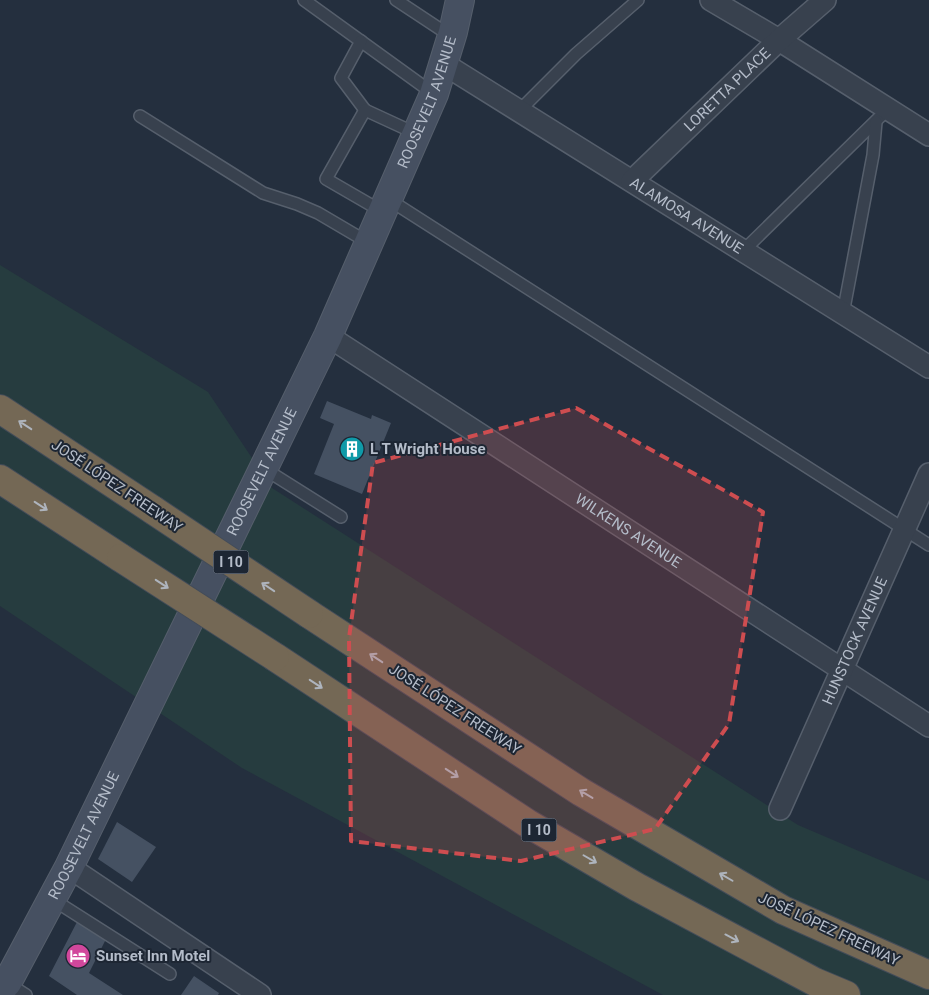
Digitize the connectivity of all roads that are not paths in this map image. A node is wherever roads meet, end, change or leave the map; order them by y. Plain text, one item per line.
1 (304, 0) edge
2 (396, 0) edge
3 (460, 0) edge
4 (638, 0) edge
5 (711, 0) edge
6 (825, 0) edge
7 (452, 37) junction
8 (779, 40) junction
9 (361, 41) junction
10 (444, 64) junction
11 (434, 94) junction
12 (365, 110) junction
13 (519, 111) junction
14 (882, 115) junction
15 (140, 116) dead end
16 (417, 134) junction
17 (929, 135) edge
18 (632, 182) junction
19 (385, 205) junction
20 (369, 243) junction
21 (743, 251) junction
22 (843, 314) junction
23 (328, 336) junction
24 (929, 368) edge
25 (0, 408) edge
26 (263, 468) junction
27 (929, 474) edge
28 (0, 479) edge
29 (341, 517) dead end
30 (906, 530) junction
31 (929, 545) edge
32 (842, 670) junction
33 (929, 726) edge
34 (780, 809) dead end
35 (69, 868) junction
36 (52, 899) junction
37 (783, 910) junction
38 (929, 959) edge
39 (170, 974) dead end
40 (929, 975) edge
41 (816, 982) junction
42 (10, 990) edge
43 (260, 995) edge
44 (841, 995) edge
45 (846, 995) edge

1 - 9 lane
2 - 7 lane
3 - 7 main road, ROOSEVELT AVENUE
4 - 13 lane
5 - 8 street
6 - 8 street, LORETTA PLACE
7 - 10 main road, ROOSEVELT AVENUE
8 - 14 street
8 - 18 street, LORETTA PLACE
9 - 11 lane
9 - 12 lane
10 - 11 main road, ROOSEVELT AVENUE
10 - 13 street, ALAMOSA AVENUE
11 - 16 main road, ROOSEVELT AVENUE
12 - 16 lane
12 - 19 lane
13 - 18 street, ALAMOSA AVENUE
14 - 17 street
14 - 21 lane
14 - 22 lane
15 - 20 lane
16 - 19 main road, ROOSEVELT AVENUE
18 - 21 street, ALAMOSA AVENUE
19 - 20 main road, ROOSEVELT AVENUE
19 - 30 lane
20 - 23 main road, ROOSEVELT AVENUE
21 - 22 street, ALAMOSA AVENUE
22 - 24 street, ALAMOSA AVENUE
23 - 26 main road, ROOSEVELT AVENUE
23 - 32 street, WILKENS AVENUE
37 -> 25 highway, JOSÉ LÓPEZ FREEWAY / I 10, bridge
26 - 29 lane
26 - 35 main road, ROOSEVELT AVENUE
27 - 30 street, HUNSTOCK AVENUE
28 -> 41 highway, I 10, bridge
30 - 31 lane
30 - 32 street, HUNSTOCK AVENUE
32 - 33 street, WILKENS AVENUE
32 - 34 street, HUNSTOCK AVENUE
35 - 36 main road, ROOSEVELT AVENUE
35 - 43 street
36 - 39 lane
36 - 42 main road, ROOSEVELT AVENUE
37 - 38 highway
37 - 40 highway, JOSÉ LÓPEZ FREEWAY / I 10
41 - 44 highway
41 - 45 highway, I 10

